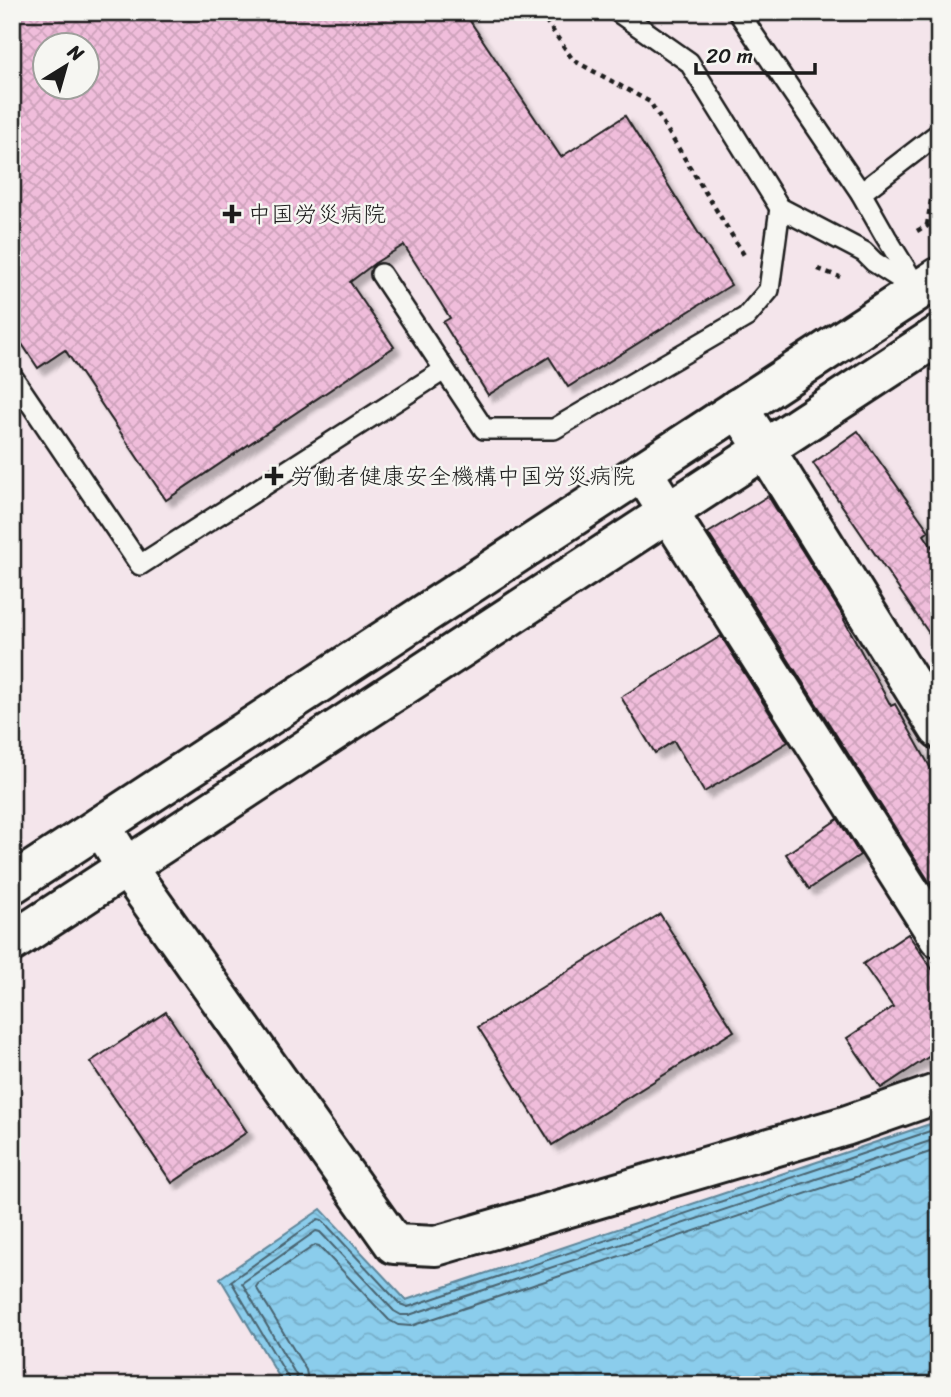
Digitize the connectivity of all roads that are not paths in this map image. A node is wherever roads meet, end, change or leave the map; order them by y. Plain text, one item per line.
1 (618, 12) edge
2 (738, 12) edge
3 (635, 19) edge
4 (939, 134) edge
5 (861, 193) junction
6 (780, 208) junction
7 (381, 274) dead end
8 (932, 296) edge
9 (939, 335) edge
10 (444, 370) junction
11 (12, 376) edge
12 (738, 408) junction
13 (765, 449) junction
14 (642, 471) junction
15 (669, 512) junction
16 (939, 729) edge
17 (101, 827) junction
18 (127, 868) junction
19 (12, 884) edge
20 (939, 938) edge
21 (12, 942) edge
22 (939, 1093) edge

1 - 3 lane
2 - 5 lane
3 - 6 lane
4 - 5 lane
5 - 8 lane
6 - 8 lane
6 - 10 lane
7 - 10 lane
8 - 12 street
9 - 13 street
10 - 11 lane
12 - 13 street
12 - 14 street
13 - 15 street
13 - 16 street
14 - 15 street
14 - 17 street
15 - 18 street
15 - 20 street
17 - 18 street
17 - 19 street
18 - 21 street
18 - 22 street

